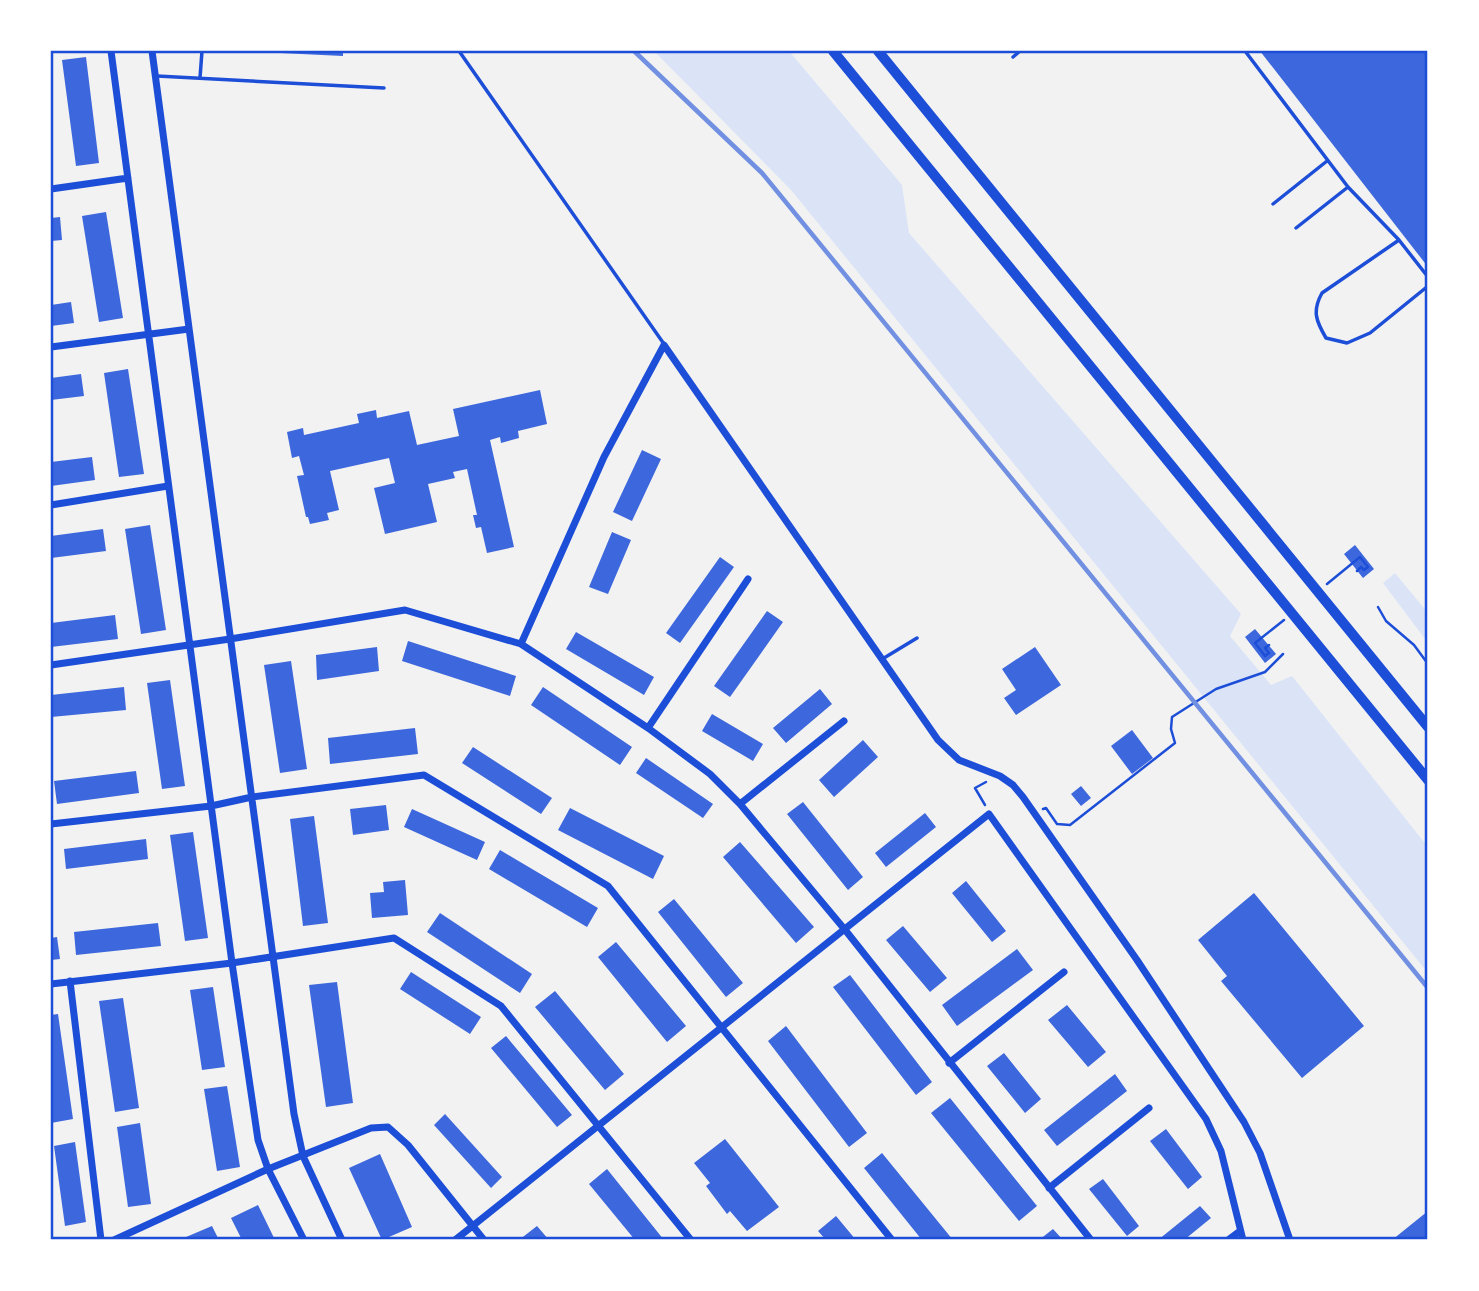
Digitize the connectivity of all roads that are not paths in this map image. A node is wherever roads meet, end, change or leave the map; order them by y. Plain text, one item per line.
1 (111, 51) edge
2 (152, 51) edge
3 (202, 51) edge
4 (459, 51) edge
5 (833, 51) edge
6 (878, 51) edge
7 (1020, 51) edge
8 (1245, 51) edge
9 (1013, 57) dead end
10 (155, 76) junction
11 (200, 78) junction
12 (384, 88) dead end
13 (1327, 161) junction
14 (128, 178) junction
15 (1348, 187) junction
16 (51, 189) edge
17 (1273, 204) dead end
18 (1296, 228) dead end
19 (1399, 240) junction
20 (1428, 277) edge
21 (1428, 286) edge
22 (189, 329) junction
23 (148, 332) junction
24 (664, 345) junction
25 (51, 347) edge
26 (169, 486) junction
27 (51, 505) edge
28 (748, 579) dead end
29 (917, 638) dead end
30 (230, 639) junction
31 (521, 644) junction
32 (190, 645) junction
33 (882, 660) junction
34 (51, 665) edge
35 (844, 721) dead end
36 (1428, 727) edge
37 (648, 728) junction
38 (1428, 780) edge
39 (252, 797) junction
40 (740, 804) junction
41 (211, 806) junction
42 (51, 824) edge
43 (846, 931) junction
44 (273, 957) junction
45 (232, 963) junction
46 (1064, 972) dead end
47 (70, 982) junction
48 (51, 984) edge
49 (722, 1027) junction
50 (949, 1063) junction
51 (1149, 1108) dead end
52 (600, 1126) junction
53 (303, 1156) junction
54 (268, 1169) junction
55 (1049, 1188) junction
56 (472, 1226) junction
57 (1240, 1231) junction
58 (101, 1240) edge
59 (114, 1240) edge
60 (304, 1240) edge
61 (342, 1240) edge
62 (454, 1240) edge
63 (484, 1240) edge
64 (691, 1240) edge
65 (892, 1240) edge
66 (1091, 1240) edge
67 (1228, 1240) edge
68 (1243, 1240) edge
69 (1290, 1240) edge

1 - 14 street
2 - 10 street
3 - 11 lane
4 - 24 lane
5 - 38 highway
6 - 36 highway
7 - 9 lane
8 - 13 lane
10 - 11 lane
10 - 22 street
11 - 12 lane
13 - 15 lane
13 - 17 lane
14 - 16 street
14 - 23 street
15 - 18 lane
15 - 19 lane
19 - 20 lane
19 - 21 lane
22 - 23 street
22 - 30 street
23 - 25 street
23 - 26 street
24 - 31 street
24 - 33 street
26 - 27 street
26 - 32 street
28 - 37 street
29 - 33 lane
30 - 31 street
30 - 32 street
30 - 39 street
31 - 37 street
32 - 34 street
32 - 41 street
33 - 69 street
35 - 40 street
37 - 40 street
39 - 41 street
39 - 44 street
39 - 49 street
40 - 43 street
41 - 42 street
41 - 45 street
43 - 49 street
43 - 50 street
43 - 57 street
44 - 45 street
44 - 52 street
44 - 53 street
45 - 47 street
45 - 54 street
46 - 50 street
47 - 48 street
47 - 58 street
49 - 52 street
49 - 65 street
50 - 55 street
51 - 55 street
52 - 56 street
52 - 64 street
53 - 54 street
53 - 56 street
53 - 61 street
54 - 59 street
54 - 60 street
55 - 66 street
56 - 62 street
56 - 63 street
57 - 67 street
57 - 68 street

